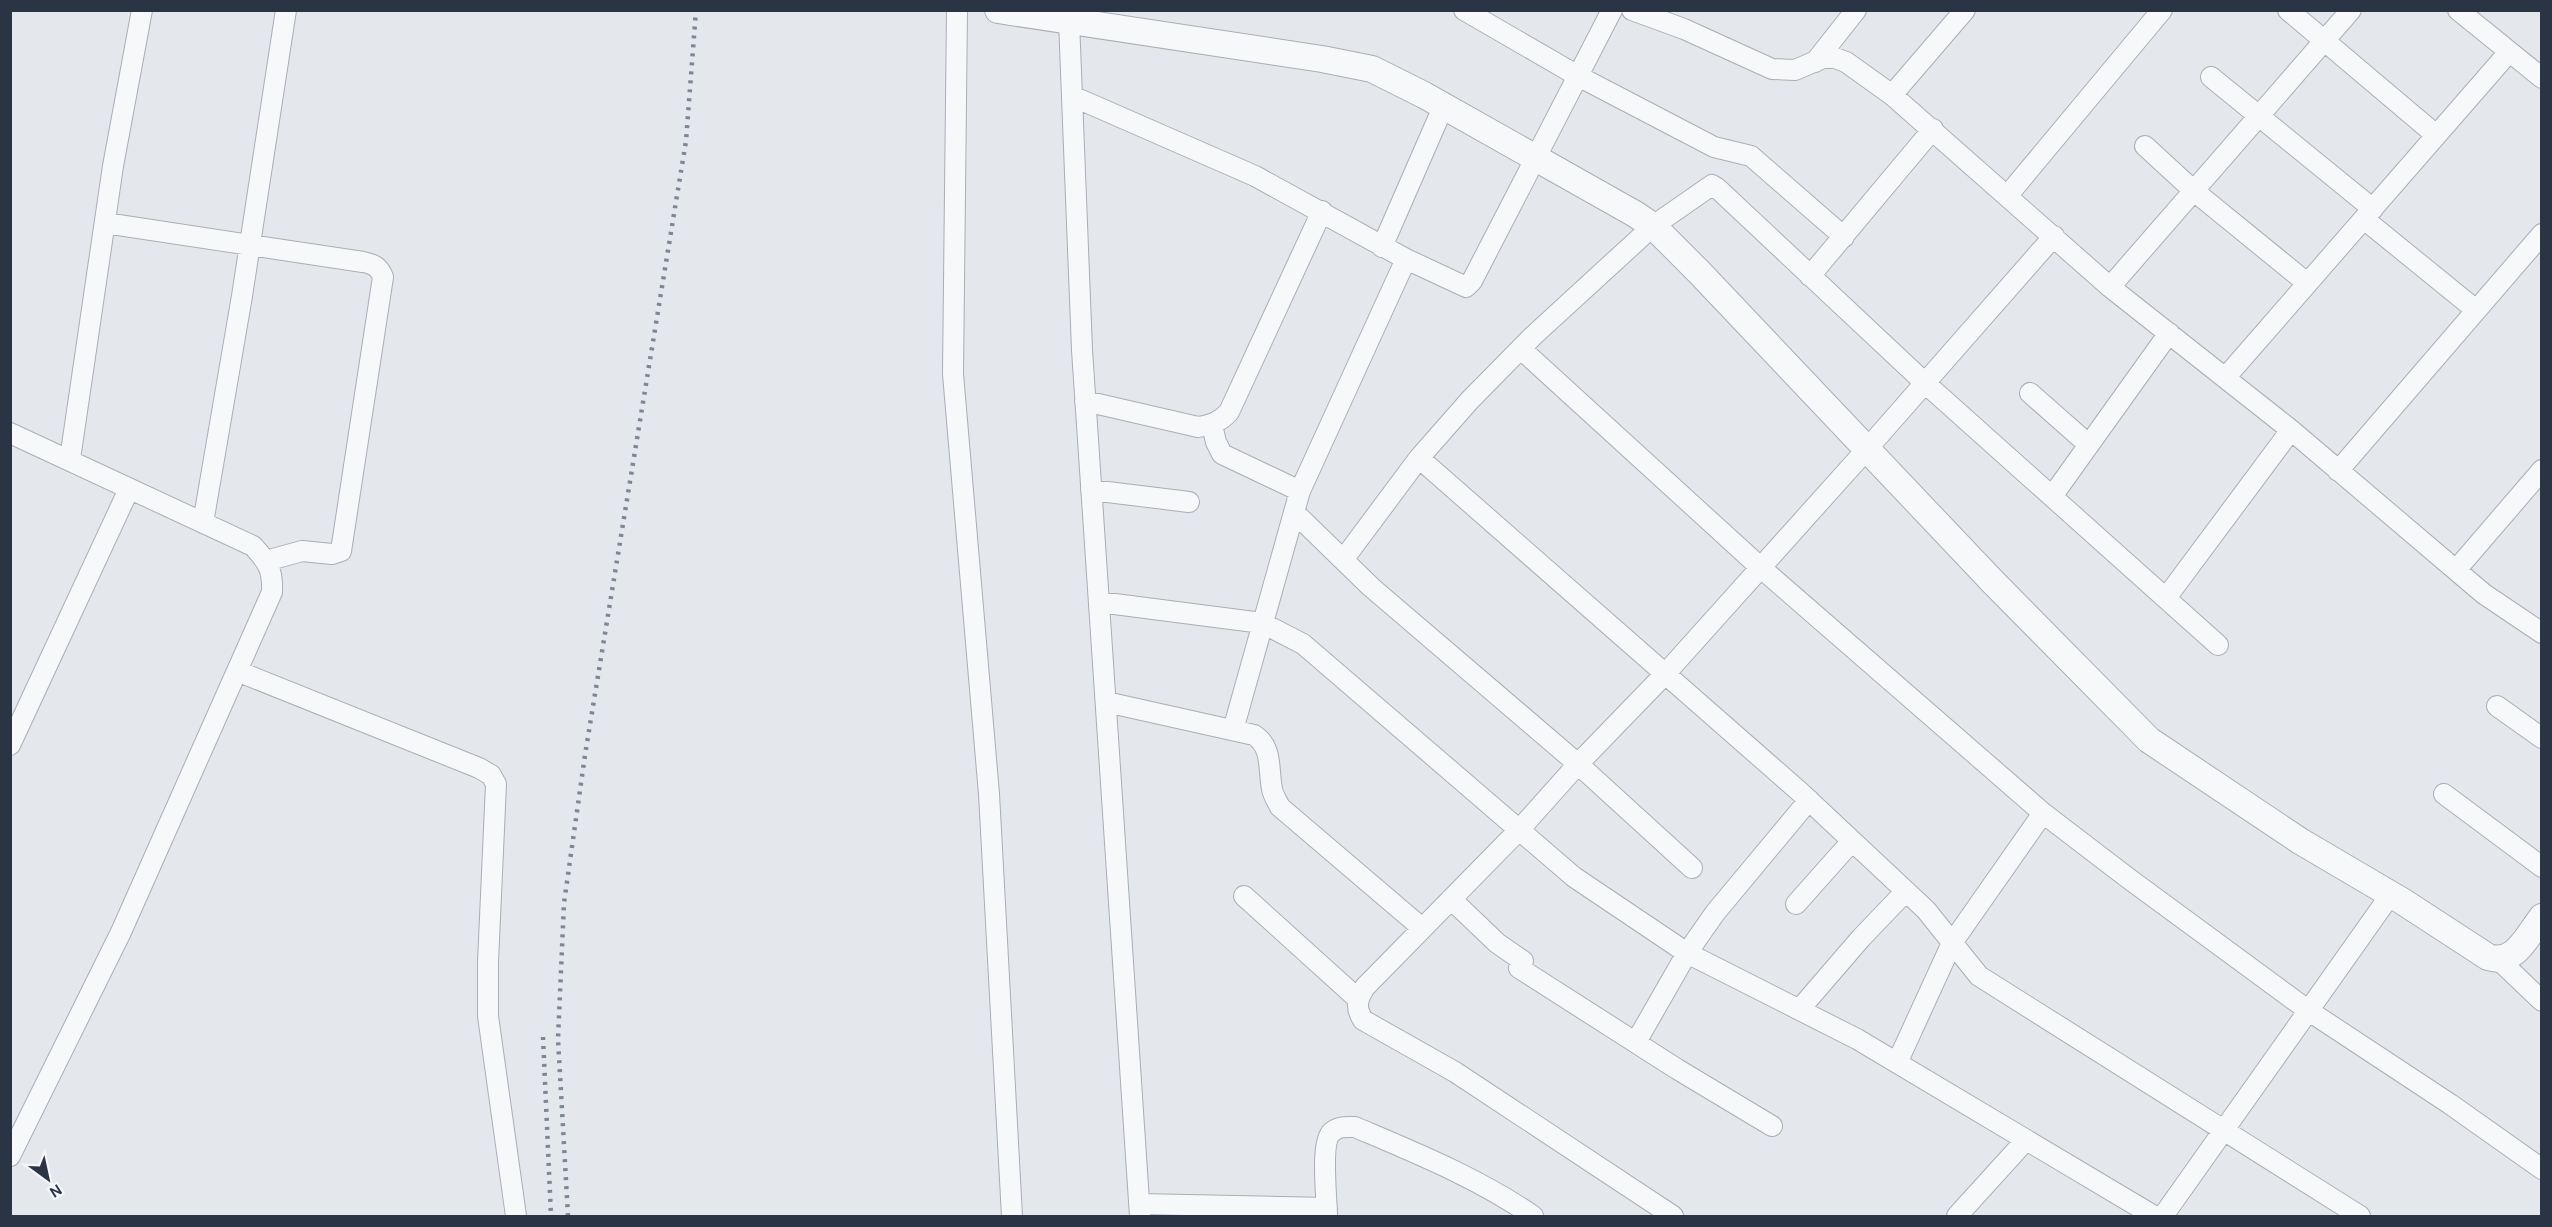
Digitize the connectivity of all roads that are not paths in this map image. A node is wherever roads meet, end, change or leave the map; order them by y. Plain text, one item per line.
1 (286, 10) edge
2 (957, 10) edge
3 (998, 10) edge
4 (1464, 10) edge
5 (1612, 10) edge
6 (1632, 10) edge
7 (1856, 10) edge
8 (1965, 10) edge
9 (2162, 10) edge
10 (2288, 10) edge
11 (2351, 10) edge
12 (2458, 10) edge
13 (140, 11) edge
14 (1071, 16) edge
15 (1687, 20) edge
16 (2323, 42) junction
17 (2509, 52) junction
18 (1815, 62) junction
19 (1578, 76) junction
20 (2211, 77) dead end
21 (2541, 78) edge
22 (1893, 95) junction
23 (1072, 96) junction
24 (1444, 105) junction
25 (2259, 116) junction
26 (1933, 129) junction
27 (2436, 135) junction
28 (2145, 146) dead end
29 (1537, 158) junction
30 (2194, 191) junction
31 (2008, 195) junction
32 (1322, 212) junction
33 (2368, 214) junction
34 (105, 223) junction
35 (1653, 226) junction
36 (2541, 234) edge
37 (2054, 236) junction
38 (1844, 237) junction
39 (250, 243) junction
40 (1382, 247) junction
41 (1406, 260) junction
42 (1810, 276) junction
43 (2307, 283) junction
44 (2110, 287) junction
45 (2476, 310) junction
46 (2169, 333) junction
47 (1521, 349) junction
48 (2225, 378) junction
49 (1925, 383) junction
50 (2030, 393) dead end
51 (1085, 401) junction
52 (1212, 425) junction
53 (2291, 430) junction
54 (10, 433) edge
55 (2089, 445) junction
56 (1867, 449) junction
57 (1419, 458) junction
58 (70, 459) junction
59 (2541, 470) edge
60 (2338, 471) junction
61 (129, 489) junction
62 (1091, 489) junction
63 (1300, 491) junction
64 (2053, 495) junction
65 (1189, 501) dead end
66 (1294, 512) junction
67 (203, 523) junction
68 (1343, 560) junction
69 (266, 561) junction
70 (1760, 567) junction
71 (2456, 570) junction
72 (2166, 598) junction
73 (1099, 602) junction
74 (1262, 623) junction
75 (2541, 633) edge
76 (2218, 645) dead end
77 (237, 671) junction
78 (1666, 673) junction
79 (1106, 702) junction
80 (2497, 706) dead end
81 (1233, 730) junction
82 (2541, 738) edge
83 (10, 745) edge
84 (1578, 764) junction
85 (2444, 794) dead end
86 (1809, 800) junction
87 (2043, 813) junction
88 (1519, 831) junction
89 (1852, 841) junction
90 (2541, 867) edge
91 (1692, 868) dead end
92 (1906, 891) junction
93 (2391, 894) junction
94 (1244, 896) dead end
95 (1451, 899) junction
96 (1796, 904) dead end
97 (2541, 917) edge
98 (1422, 928) junction
99 (1952, 942) junction
100 (1687, 953) junction
101 (2500, 961) junction
102 (1358, 999) junction
103 (2541, 1001) edge
104 (1799, 1010) junction
105 (2309, 1011) junction
106 (1636, 1042) junction
107 (1897, 1063) junction
108 (1772, 1126) dead end
109 (2224, 1131) junction
110 (2026, 1140) junction
111 (11, 1155) edge
112 (2541, 1169) edge
113 (1139, 1210) edge
114 (1327, 1212) edge
115 (516, 1216) edge
116 (1012, 1216) edge
117 (1533, 1216) edge
118 (1673, 1216) edge
119 (1957, 1216) edge
120 (2154, 1216) edge
121 (2163, 1216) edge
122 (2360, 1216) edge

1 - 39 street
2 - 116 street
3 - 14 street
4 - 19 street
5 - 19 street
6 - 15 street
7 - 18 street
8 - 22 street
9 - 31 street
10 - 16 street
11 - 16 street
12 - 17 street
13 - 34 street
14 - 23 street
14 - 24 street
15 - 18 street
16 - 25 street
16 - 27 street
17 - 21 street
17 - 27 street
18 - 22 street
19 - 29 street
19 - 38 street
20 - 25 street
22 - 26 street
23 - 32 street
23 - 51 street
24 - 29 street
24 - 40 street
25 - 30 street
25 - 33 street
26 - 31 street
26 - 38 street
27 - 33 street
28 - 30 street
29 - 35 street
29 - 41 street
30 - 43 street
30 - 44 street
31 - 37 street
32 - 40 street
32 - 52 street
33 - 43 street
33 - 45 street
34 - 39 street
34 - 58 street
35 - 42 street
35 - 47 street
35 - 56 street
36 - 45 street
37 - 44 street
37 - 49 street
38 - 42 street
39 - 67 street
39 - 69 street
40 - 41 street
41 - 63 street
42 - 49 street
43 - 48 street
44 - 46 street
45 - 60 street
46 - 48 street
46 - 55 street
47 - 57 street
47 - 70 street
48 - 53 street
49 - 56 street
49 - 64 street
50 - 55 street
51 - 52 street
51 - 62 street
52 - 63 street
53 - 60 street
53 - 72 street
54 - 58 street
55 - 64 street
56 - 70 street
56 - 93 street
57 - 68 street
57 - 78 street
58 - 61 street
59 - 71 street
60 - 71 street
61 - 67 street
61 - 83 street
62 - 65 street
62 - 73 street
63 - 66 street
64 - 72 street
66 - 68 street
66 - 74 street
67 - 69 street
68 - 84 street
69 - 77 street
70 - 78 street
70 - 87 street
71 - 75 street
72 - 76 street
73 - 74 street
73 - 79 street
74 - 81 street
74 - 88 street
77 - 111 street
77 - 115 street
78 - 84 street
78 - 86 street
79 - 81 street
79 - 113 street
80 - 82 street
81 - 98 street
84 - 88 street
84 - 91 street
85 - 90 street
86 - 89 street
86 - 100 street
87 - 99 street
87 - 105 street
88 - 95 street
88 - 100 street
89 - 92 street
89 - 96 street
92 - 99 street
92 - 104 street
93 - 101 street
93 - 105 street
94 - 102 street
95 - 98 street
95 - 106 street
97 - 101 street
98 - 102 street
99 - 107 street
99 - 109 street
100 - 104 street
100 - 106 street
101 - 103 street
102 - 118 street
104 - 107 street
105 - 109 street
105 - 112 street
106 - 108 street
107 - 110 street
109 - 121 street
109 - 122 street
110 - 119 street
110 - 120 street
113 - 114 street
114 - 117 street

